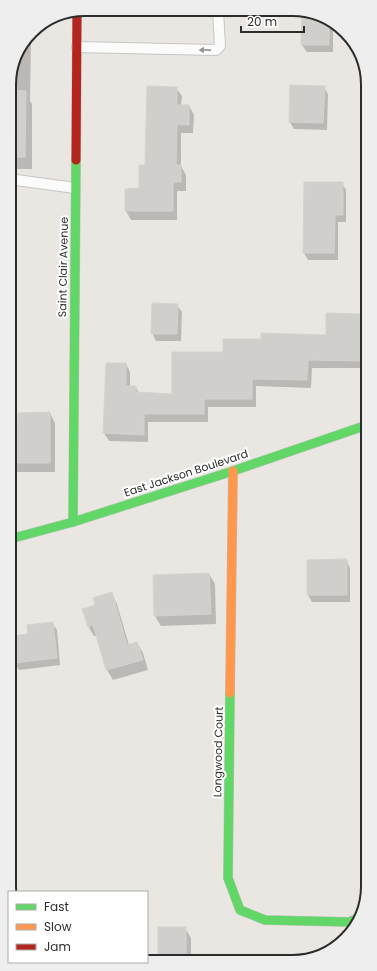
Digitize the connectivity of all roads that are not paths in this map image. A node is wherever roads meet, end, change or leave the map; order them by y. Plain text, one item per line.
1 (218, 16) edge
2 (77, 17) edge
3 (77, 47) junction
4 (16, 180) edge
5 (76, 188) junction
6 (361, 427) edge
7 (233, 471) junction
8 (72, 522) junction
9 (16, 537) edge
10 (351, 921) edge

1 -> 3 lane
2 - 3 street, Saint Clair Avenue
3 - 5 street, Saint Clair Avenue
4 - 5 lane
5 - 8 street, Saint Clair Avenue
6 - 7 street, East Jackson Boulevard
7 - 8 street, East Jackson Boulevard
7 - 10 street, Longwood Court
8 - 9 street, East Jackson Boulevard

